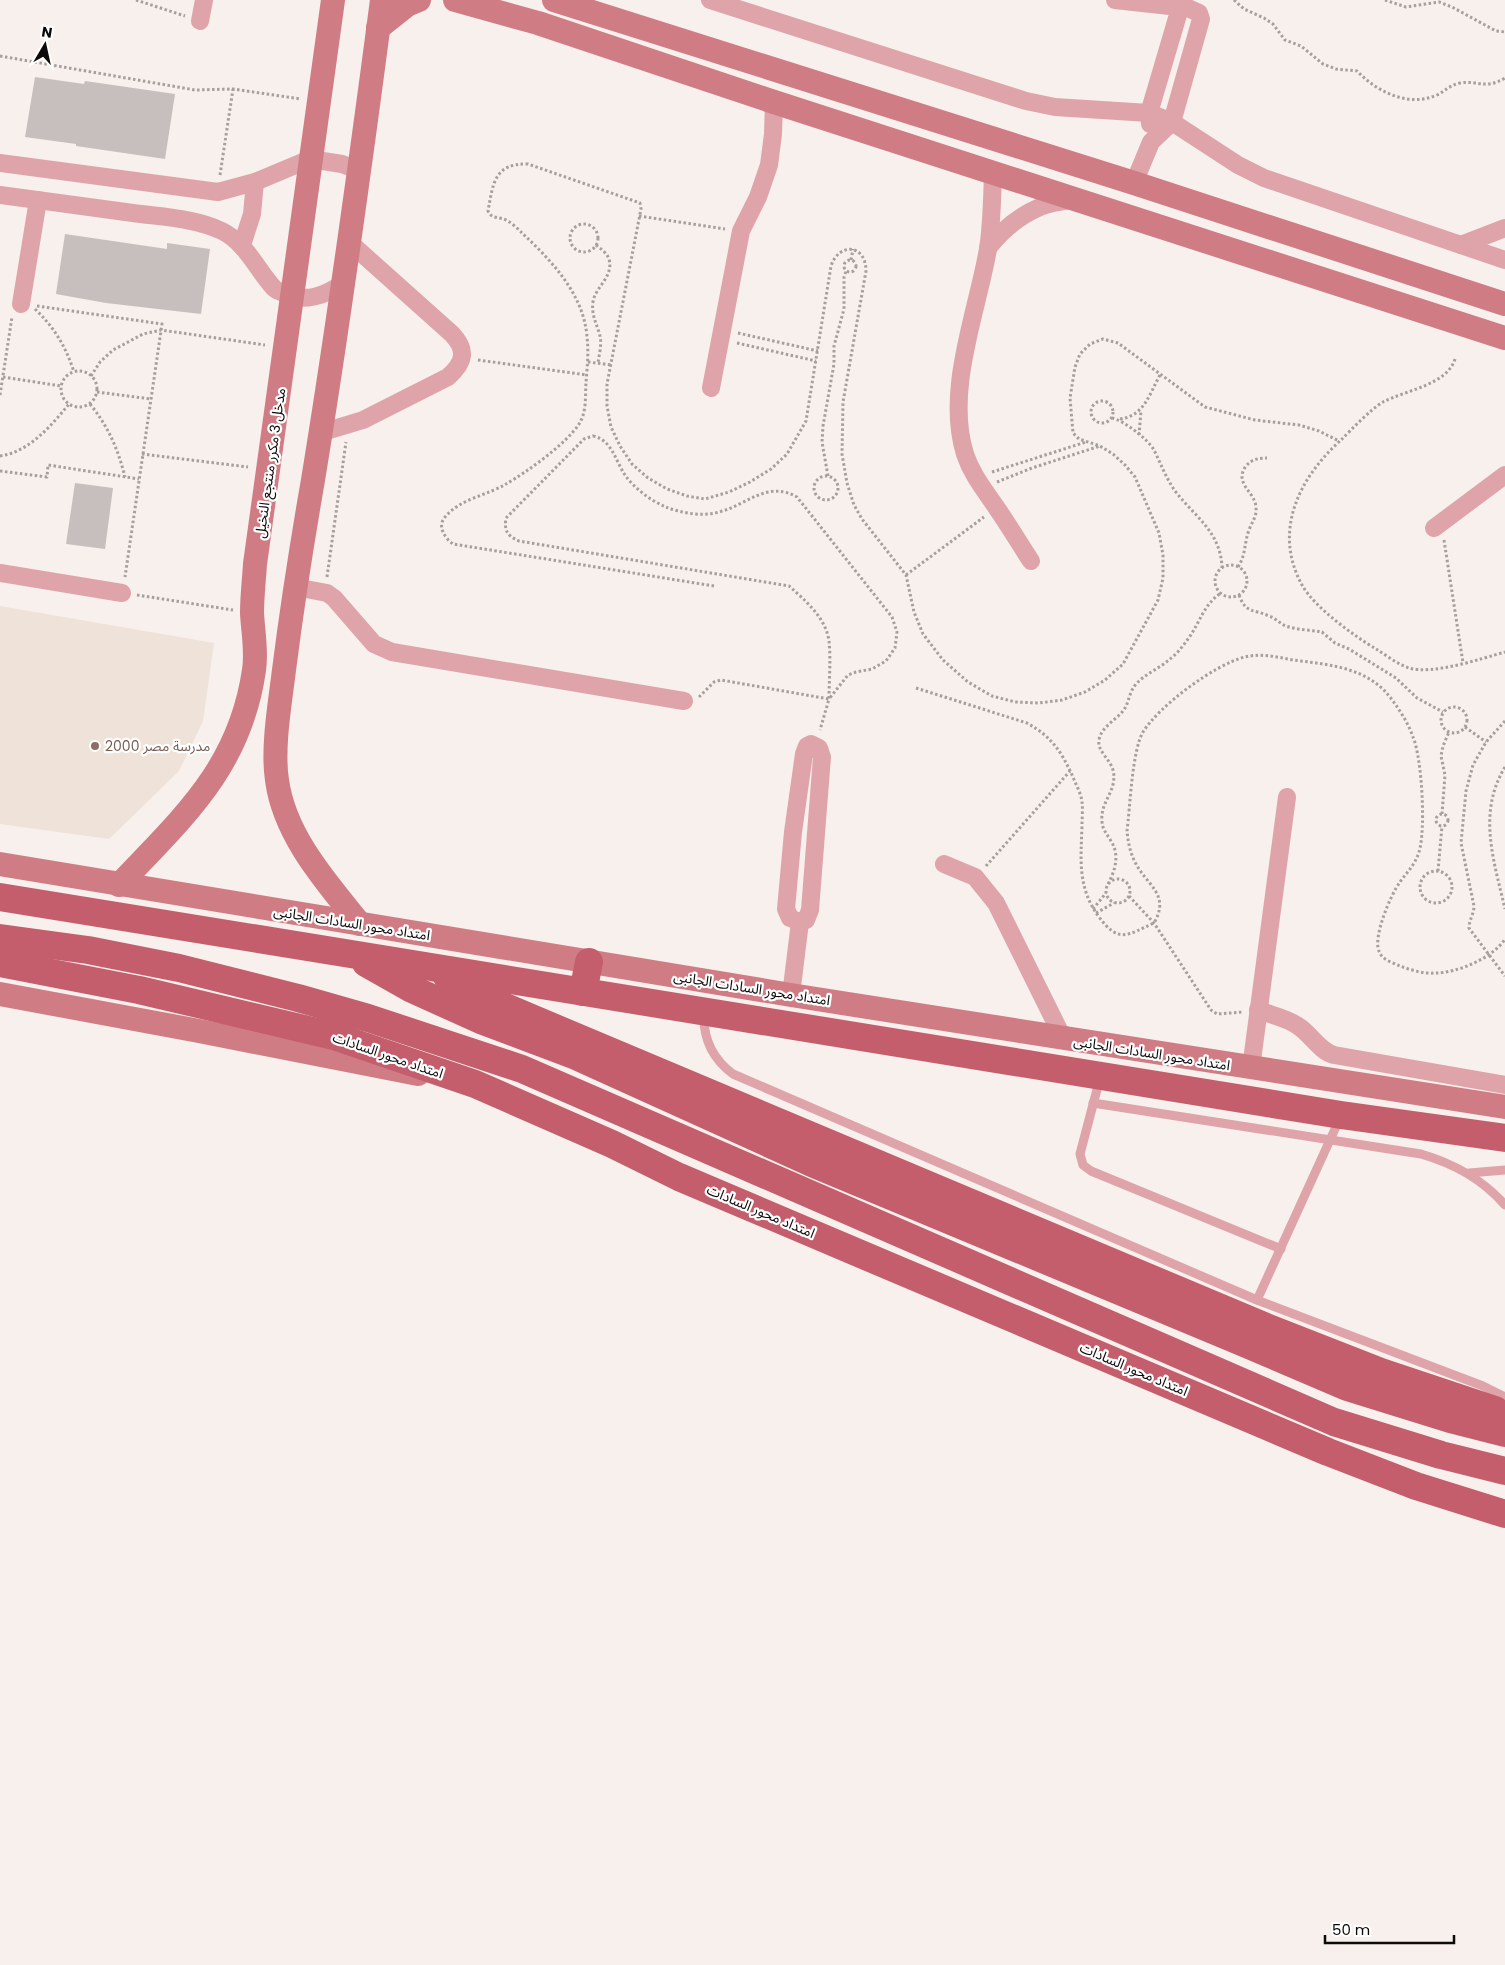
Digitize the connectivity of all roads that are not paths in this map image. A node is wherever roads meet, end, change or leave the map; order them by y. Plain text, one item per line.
1 (204, 0) edge
2 (333, 0) edge
3 (382, 0) edge
4 (419, 0) edge
5 (455, 0) edge
6 (547, 0) edge
7 (554, 0) edge
8 (710, 0) edge
9 (1115, 0) edge
10 (1180, 8) junction
11 (200, 21) road end
12 (538, 23) junction
13 (378, 28) junction
14 (774, 102) junction
15 (875, 102) junction
16 (1149, 114) junction
17 (1172, 122) junction
18 (865, 132) junction
19 (1151, 142) junction
20 (310, 160) junction
21 (0, 163) edge
22 (358, 170) junction
23 (993, 173) junction
24 (255, 182) junction
25 (1134, 184) junction
26 (0, 195) edge
27 (1074, 199) junction
28 (38, 200) junction
29 (1505, 228) edge
30 (348, 241) junction
31 (242, 245) junction
32 (1461, 245) junction
33 (988, 248) junction
34 (1505, 260) edge
35 (343, 283) junction
36 (292, 296) junction
37 (21, 304) road end
38 (1505, 304) edge
39 (1499, 336) edge
40 (711, 388) dead end
41 (320, 433) junction
42 (1505, 475) edge
43 (1434, 528) road end
44 (1031, 561) dead end
45 (0, 573) edge
46 (295, 587) junction
47 (122, 593) road end
48 (250, 691) junction
49 (281, 696) junction
50 (684, 701) road end
51 (1287, 797) dead end
52 (0, 864) edge
53 (944, 864) dead end
54 (119, 885) junction
55 (0, 897) edge
56 (800, 922) junction
57 (360, 924) junction
58 (0, 938) edge
59 (350, 954) junction
60 (589, 962) junction
61 (0, 963) edge
62 (434, 968) junction
63 (583, 992) junction
64 (0, 994) edge
65 (791, 995) junction
66 (1258, 1010) junction
67 (704, 1011) junction
68 (1063, 1038) junction
69 (1251, 1068) junction
70 (1100, 1076) junction
71 (475, 1084) junction
72 (1505, 1085) edge
73 (1093, 1103) junction
74 (1505, 1107) edge
75 (1341, 1115) junction
76 (1505, 1138) edge
77 (1330, 1141) junction
78 (1505, 1170) edge
79 (1469, 1173) junction
80 (1505, 1205) edge
81 (1280, 1249) junction
82 (1257, 1300) junction
83 (1505, 1397) edge
84 (1505, 1417) edge
85 (1505, 1433) edge
86 (1505, 1471) edge
87 (1505, 1480) edge
88 (1461, 1501) junction
89 (1505, 1514) edge

1 - 11 street
2 - 20 street, مدخل 3 مكرر منتجع النخيل
3 - 13 street
4 - 13 street
5 - 12 street
6 - 12 street
7 - 15 street
8 - 16 street
9 - 10 street
10 - 16 street
10 - 17 street
12 - 14 street
13 - 22 street
14 - 18 street
14 - 40 street
15 - 18 street
15 - 25 street
16 - 17 street
16 - 19 street
17 - 19 street
17 - 32 street
18 - 23 street
19 - 25 street
20 - 22 street
20 - 24 street
20 - 36 street, مدخل 3 مكرر منتجع النخيل
21 - 24 street
22 - 30 street
23 - 27 street
23 - 33 street
24 - 31 street
25 - 38 street
26 - 28 street
27 - 33 street
27 - 39 street
28 - 31 street
28 - 37 street
29 - 32 street
30 - 35 street
30 - 41 street
31 - 36 street
32 - 34 street
33 - 44 street
35 - 36 street
35 - 41 street
36 - 48 street, مدخل 3 مكرر منتجع النخيل
38 - 39 street
41 - 46 street
42 - 43 street
45 - 47 street
46 - 49 street
46 - 50 street
48 - 49 street
48 - 54 street, مدخل 3 مكرر منتجع النخيل
49 - 57 street
51 - 66 street
52 - 54 street, امتداد محور السادات الجانبى
53 - 68 street
54 - 57 street, امتداد محور السادات الجانبى
55 - 59 main road
56 - 56 street
56 - 65 street
57 - 60 street, امتداد محور السادات الجانبى
58 - 86 main road, امتداد محور السادات
59 - 62 main road
59 - 85 main road
60 - 63 main road
60 - 65 street, امتداد محور السادات الجانبى
61 - 71 main road, امتداد محور السادات
62 - 63 main road
62 - 84 main road
63 - 67 main road
64 - 71 street
65 - 68 street, امتداد محور السادات الجانبى
66 - 69 street
66 - 72 street
67 - 70 main road
67 - 82 lane
68 - 69 street, امتداد محور السادات الجانبى
69 - 74 street, امتداد محور السادات الجانبى
70 - 73 lane
70 - 75 main road
71 - 88 main road, امتداد محور السادات
73 - 77 lane
73 - 81 lane
75 - 76 main road
75 - 77 lane
77 - 79 lane
77 - 81 lane
78 - 79 lane
79 - 80 lane
81 - 82 lane
82 - 83 lane
87 - 88 main road
88 - 89 main road, امتداد محور السادات

